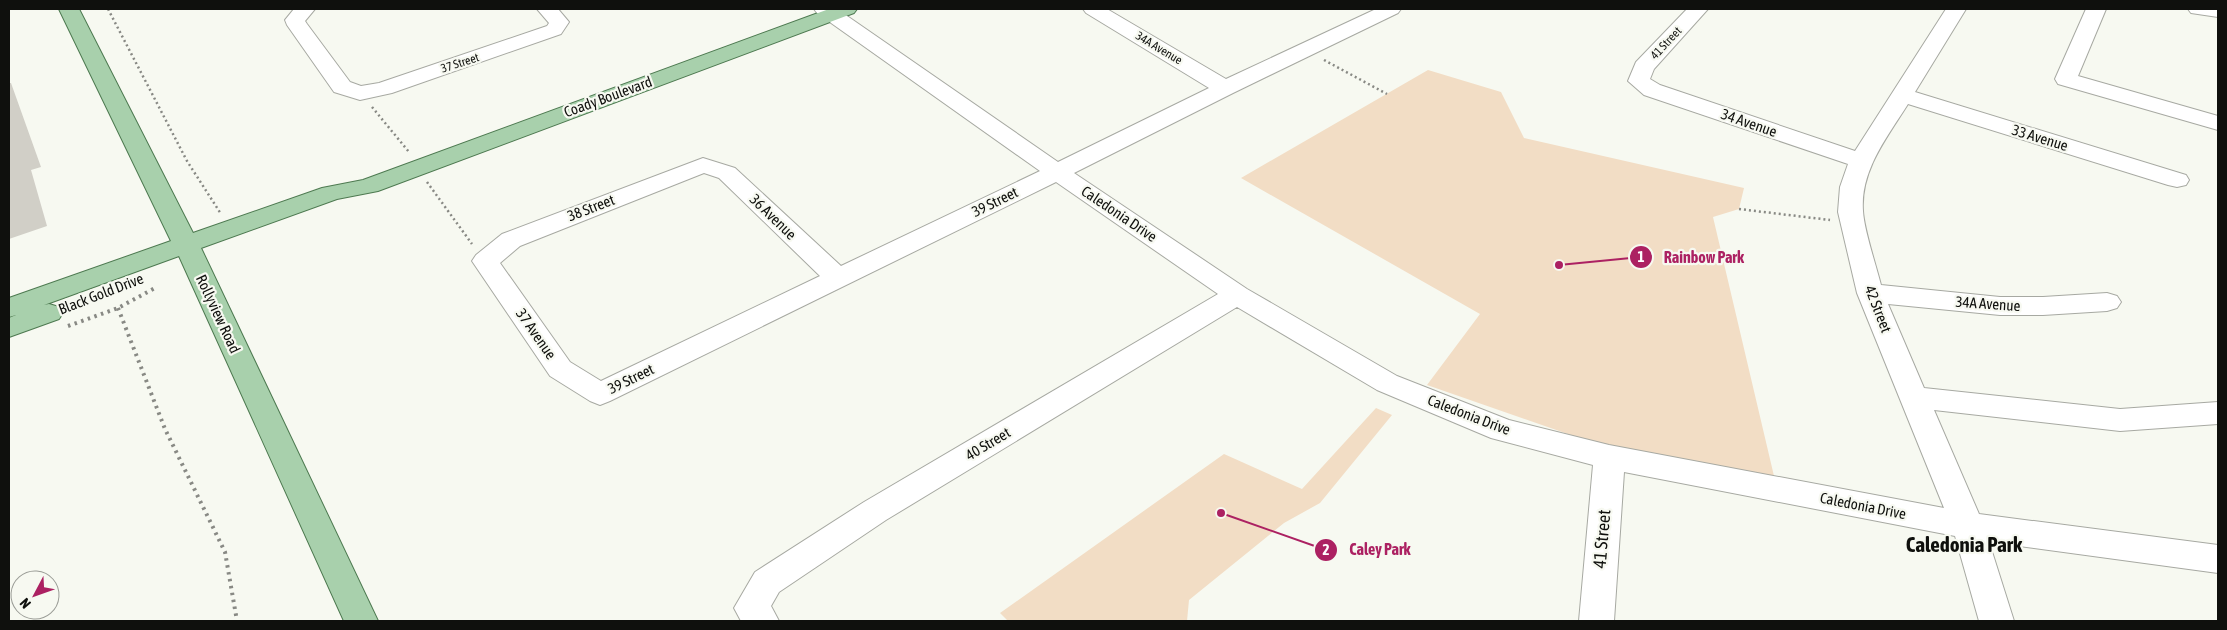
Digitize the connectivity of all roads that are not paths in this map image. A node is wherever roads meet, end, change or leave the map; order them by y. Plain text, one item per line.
1 (69, 9) edge
2 (304, 9) edge
3 (1093, 9) edge
4 (1391, 9) edge
5 (1698, 9) edge
6 (1956, 9) edge
7 (2096, 9) edge
8 (2198, 9) edge
9 (834, 11) edge
10 (2218, 11) edge
11 (552, 18) edge
12 (1639, 81) joint
13 (1225, 88) junction
14 (1903, 95) junction
15 (2218, 123) edge
16 (1861, 162) junction
17 (703, 165) joint
18 (1057, 172) junction
19 (2177, 180) dead end
20 (189, 253) junction
21 (485, 261) joint
22 (837, 278) junction
23 (1870, 293) junction
24 (1238, 294) junction
25 (2107, 302) dead end
26 (9, 308) edge
27 (9, 328) edge
28 (600, 394) joint
29 (1914, 397) junction
30 (2218, 413) edge
31 (1609, 456) junction
32 (1968, 526) junction
33 (2218, 559) edge
34 (756, 614) edge
35 (362, 621) edge
36 (1596, 621) edge
37 (1996, 621) edge

1 - 20 main road, Rollyview Road
2 - 11 street, 37 Street
3 - 13 street, 34A Avenue
4 - 13 street, 39 Street
5 - 12 street, 41 Street
6 - 14 street, 42 Street
7 - 15 street
8 - 10 street
9 - 18 street, Caledonia Drive
9 - 20 main road, Coady Boulevard
12 - 16 street, 34 Avenue
13 - 18 street, 39 Street
14 - 16 street, 42 Street
14 - 19 street, 33 Avenue
16 - 23 street, 42 Street
17 - 21 street, 38 Street
17 - 22 street, 36 Avenue
18 - 22 street, 39 Street
18 - 24 street, Caledonia Drive
20 - 26 main road, Black Gold Drive
20 - 27 main road, Black Gold Drive
20 - 35 main road, Rollyview Road
21 - 28 street, 37 Avenue
22 - 28 street, 39 Street
23 - 25 street, 34A Avenue
23 - 29 street, 42 Street
24 - 31 street, Caledonia Drive
24 - 34 street, 40 Street
29 - 30 street
29 - 32 street, 42 Street
31 - 32 street, Caledonia Drive
31 - 36 street, 41 Street
32 - 33 street, Caledonia Drive
32 - 37 street, 42 Street

